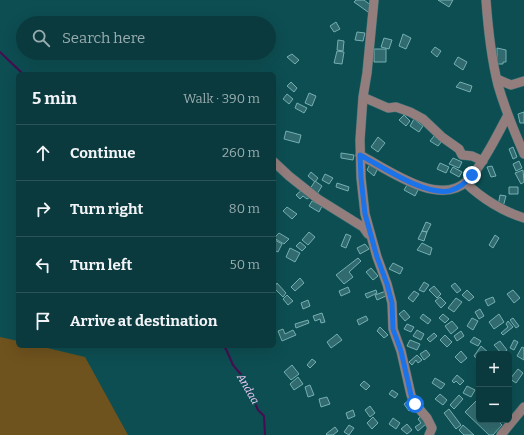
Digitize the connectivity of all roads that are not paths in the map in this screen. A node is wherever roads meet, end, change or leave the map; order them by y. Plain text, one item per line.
1 (374, 0) edge
2 (486, 0) edge
3 (497, 79) junction
4 (524, 81) edge
5 (511, 85) junction
6 (363, 97) junction
7 (504, 100) junction
8 (508, 115) junction
9 (524, 154) edge
10 (360, 155) junction
11 (483, 162) junction
12 (276, 164) edge
13 (466, 183) junction
14 (524, 218) edge
15 (370, 237) junction
16 (524, 407) edge
17 (429, 435) edge
18 (501, 435) edge

1 - 6 street
2 - 3 street
3 - 5 street
3 - 7 street
4 - 5 street
5 - 7 street
6 - 10 street
6 - 11 street
7 - 8 street
8 - 9 street
8 - 11 street
10 - 13 street
10 - 15 street
11 - 13 street
12 - 15 street
13 - 14 street
15 - 17 street
16 - 18 street

